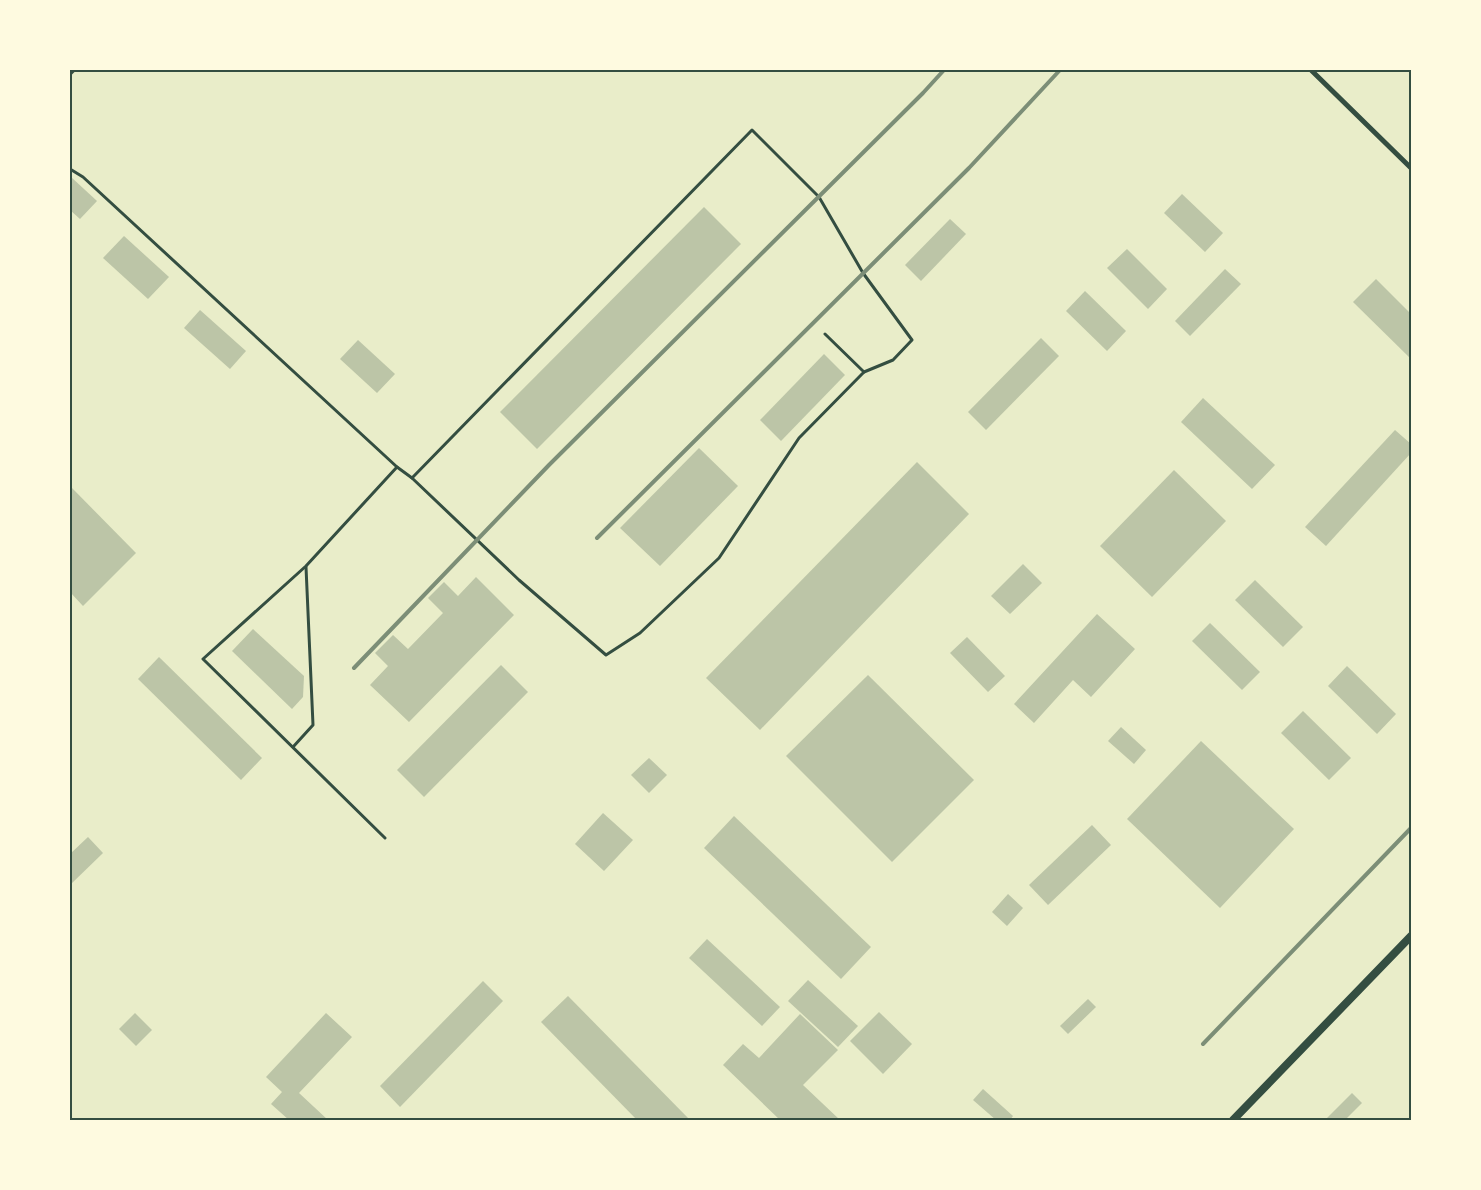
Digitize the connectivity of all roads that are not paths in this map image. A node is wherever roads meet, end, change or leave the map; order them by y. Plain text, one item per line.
1 (73, 70) edge
2 (1311, 70) edge
3 (70, 73) edge
4 (1411, 168) edge
5 (70, 169) edge
6 (825, 334) dead end
7 (864, 372) junction
8 (397, 467) junction
9 (412, 478) junction
10 (306, 566) junction
11 (293, 747) junction
12 (385, 838) dead end
13 (1411, 936) edge
14 (1233, 1120) edge

1 - 3 street
2 - 4 street
5 - 8 lane
6 - 7 lane
7 - 9 lane
7 - 9 lane
8 - 9 lane
8 - 10 lane
10 - 11 lane
10 - 11 lane
11 - 12 lane
13 - 14 street

